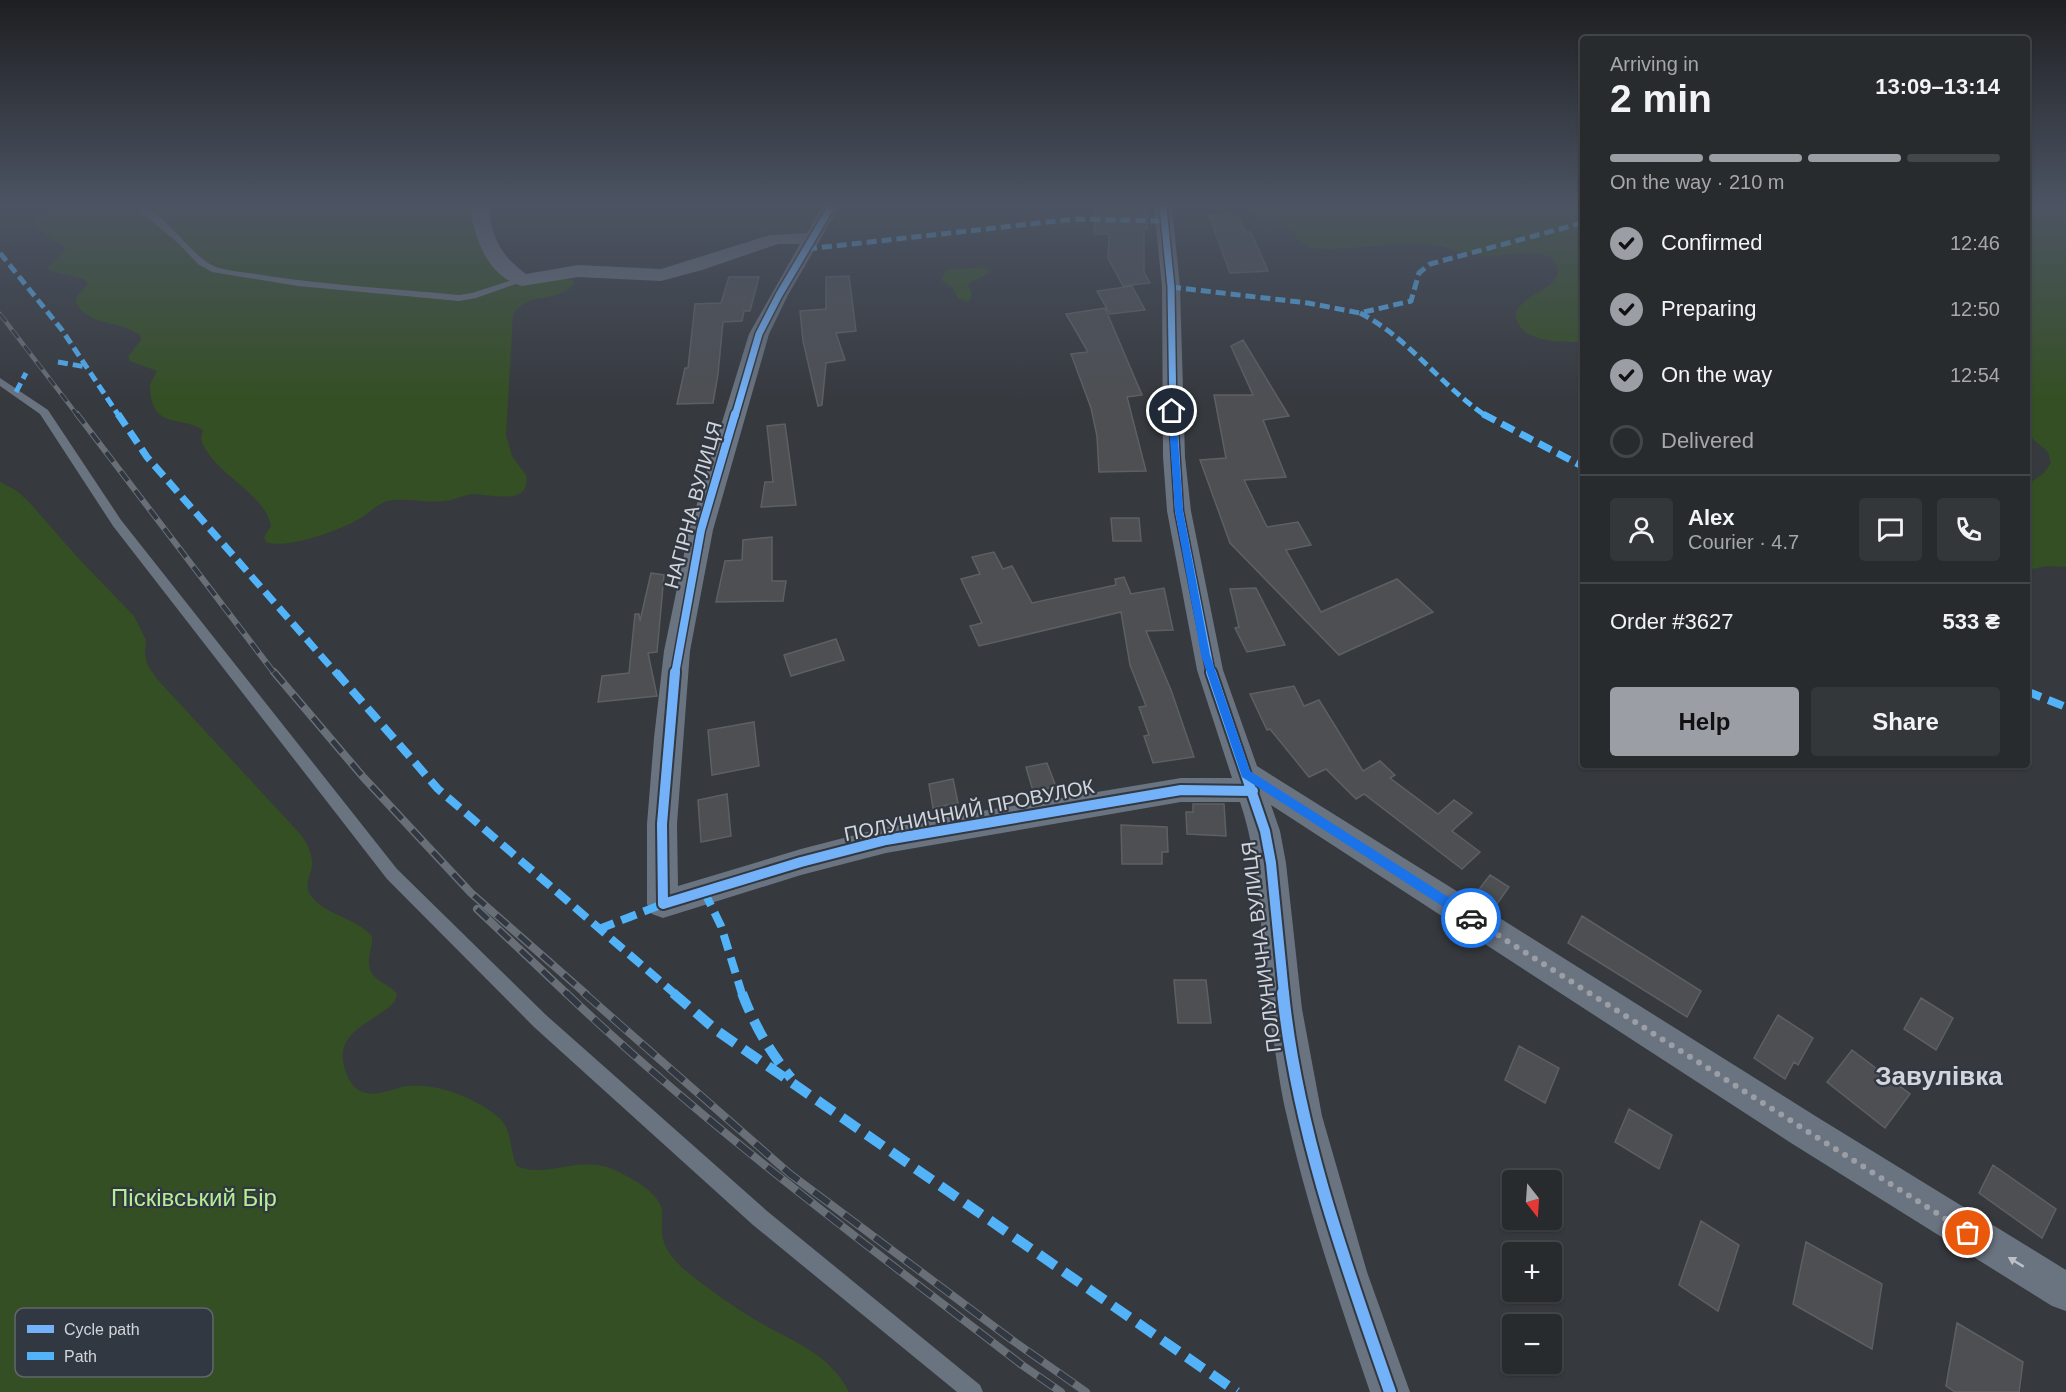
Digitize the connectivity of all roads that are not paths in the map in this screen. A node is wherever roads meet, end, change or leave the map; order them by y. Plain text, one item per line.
1 (223, 272) edge
2 (511, 272) edge
3 (563, 272) edge
4 (590, 272) edge
5 (673, 272) edge
6 (793, 272) edge
7 (1169, 272) edge
8 (522, 280) junction
9 (0, 381) edge
10 (1249, 783) junction
11 (663, 904) joint
12 (2066, 1292) edge
13 (973, 1392) edge
14 (1390, 1392) edge

1 - 8 lane
2 - 8 street
3 - 8 street
4 - 5 street
6 - 11 street, НАГІРНА ВУЛИЦЯ
7 - 10 street, ПОЛУНИЧНА ВУЛИЦЯ
9 - 13 lane
10 - 11 street, ПОЛУНИЧНИЙ ПРОВУЛОК
12 -> 10 street, ПОЛУНИЧНИЙ ПРОВУЛОК
10 - 14 street, ПОЛУНИЧНА ВУЛИЦЯ

